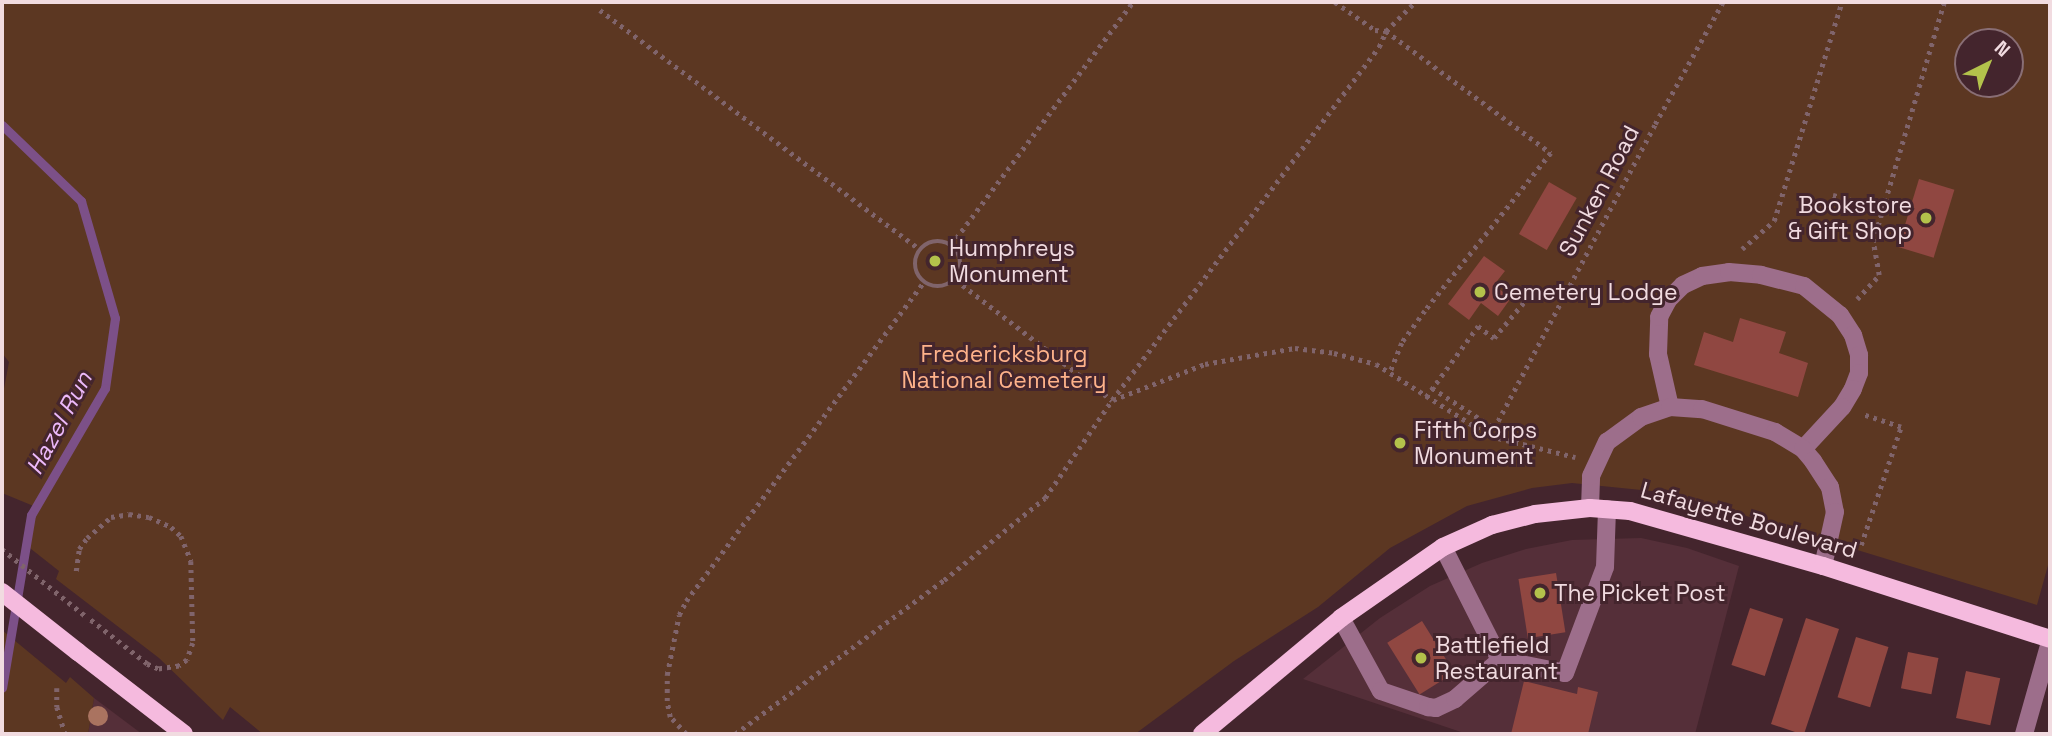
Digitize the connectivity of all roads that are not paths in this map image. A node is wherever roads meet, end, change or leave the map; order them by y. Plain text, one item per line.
1 (1670, 407) junction
2 (1803, 449) junction
3 (1598, 509) junction
4 (1443, 547) junction
5 (1823, 566) junction
6 (2, 592) edge
7 (1341, 618) junction
8 (2050, 640) edge
9 (1500, 660) junction
10 (184, 734) edge
11 (1202, 734) edge
12 (2024, 734) edge

1 - 2 street
1 - 2 street
1 - 3 street
2 - 5 street
3 - 4 main road, Lafayette Boulevard
3 - 5 main road, Lafayette Boulevard
3 - 9 street
4 - 7 main road, Lafayette Boulevard
4 - 9 street
5 - 8 main road, Lafayette Boulevard
6 - 10 main road, bridge
7 - 9 street
7 - 11 main road, Lafayette Boulevard
8 - 12 street

